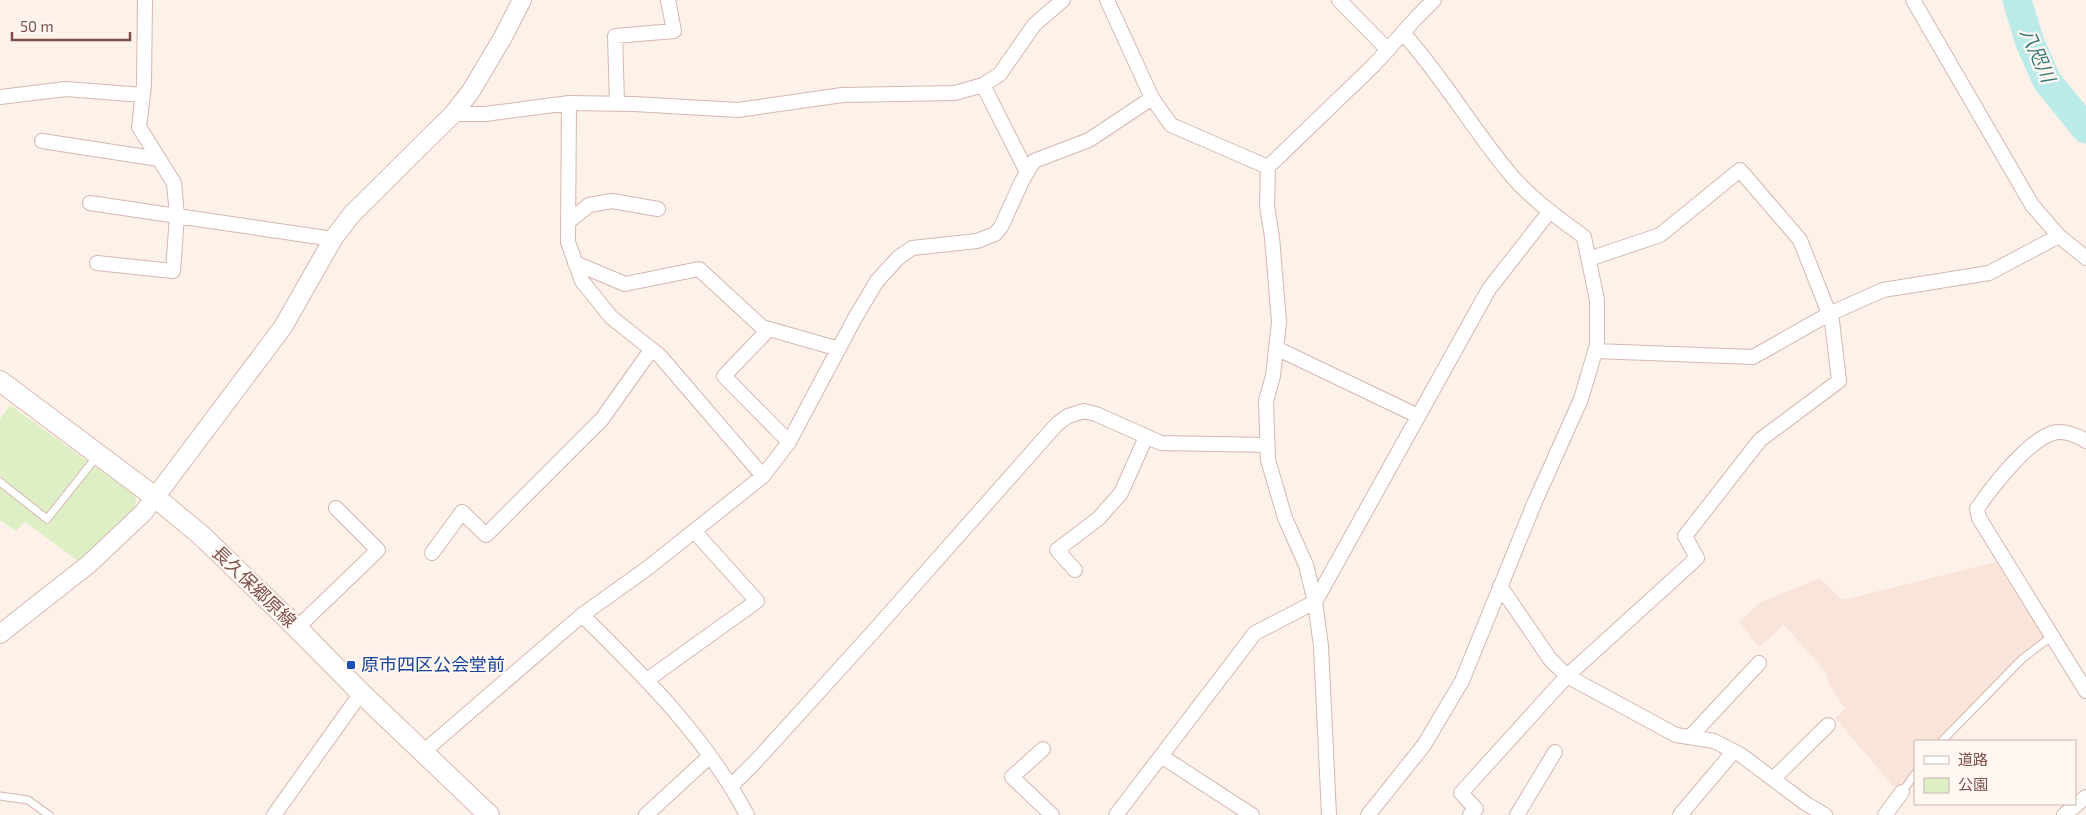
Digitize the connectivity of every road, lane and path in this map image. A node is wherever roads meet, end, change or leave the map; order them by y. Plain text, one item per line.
1 (145, 0) edge
2 (522, 0) edge
3 (668, 0) edge
4 (1107, 0) edge
5 (1339, 0) edge
6 (1912, 0) edge
7 (1432, 1) edge
8 (1058, 2) edge
9 (1403, 33) junction
10 (1388, 50) junction
11 (983, 85) junction
12 (143, 95) junction
13 (0, 97) edge
14 (1152, 98) junction
15 (569, 103) junction
16 (617, 103) junction
17 (453, 114) junction
18 (42, 141) dead end
19 (159, 159) junction
20 (1268, 167) junction
21 (1027, 172) junction
22 (90, 203) dead end
23 (658, 209) dead end
24 (1550, 211) junction
25 (177, 216) junction
26 (568, 222) junction
27 (2059, 236) junction
28 (333, 239) junction
29 (2086, 258) edge
30 (1589, 259) junction
31 (97, 263) dead end
32 (575, 263) junction
33 (1829, 314) junction
34 (769, 329) junction
35 (1276, 348) junction
36 (839, 349) junction
37 (651, 350) junction
38 (1595, 351) junction
39 (0, 381) edge
40 (1418, 416) junction
41 (1146, 437) junction
42 (2086, 441) edge
43 (790, 442) junction
44 (1267, 445) junction
45 (98, 455) junction
46 (763, 476) junction
47 (0, 482) edge
48 (155, 497) junction
49 (336, 508) dead end
50 (694, 531) junction
51 (432, 553) dead end
52 (1075, 570) dead end
53 (1500, 586) junction
54 (1315, 602) junction
55 (582, 615) junction
56 (297, 628) junction
57 (0, 634) edge
58 (2052, 636) junction
59 (1759, 663) dead end
60 (1567, 676) junction
61 (647, 680) junction
62 (2086, 692) edge
63 (361, 693) junction
64 (1828, 725) dead end
65 (1690, 737) junction
66 (1943, 740) edge
67 (1042, 749) dead end
68 (1734, 751) junction
69 (422, 752) junction
70 (1555, 752) dead end
71 (710, 756) junction
72 (1161, 756) junction
73 (1914, 775) edge
74 (1773, 779) junction
75 (731, 786) junction
76 (1902, 792) joint
77 (0, 796) edge
78 (2086, 797) edge
79 (49, 815) edge
80 (274, 815) edge
81 (489, 815) edge
82 (646, 815) edge
83 (747, 815) edge
84 (1052, 815) edge
85 (1117, 815) edge
86 (1252, 815) edge
87 (1329, 815) edge
88 (1368, 815) edge
89 (1470, 815) edge
90 (1517, 815) edge
91 (1680, 815) edge
92 (1825, 815) edge
93 (1885, 815) edge
94 (2064, 815) edge

1 - 12 street
2 - 17 street
3 - 16 street
4 - 14 street
5 - 10 street
6 - 27 street
7 - 9 street
8 - 11 street
9 - 10 street
9 - 24 street
10 - 20 street
11 - 16 street
11 - 21 street
12 - 13 street
12 - 19 street
14 - 20 street
14 - 21 street
15 - 16 street
15 - 17 street
15 - 26 street
17 - 28 street
18 - 19 street
19 - 25 street
20 - 35 street
21 - 36 street
22 - 25 street
23 - 26 street
24 - 30 street
24 - 40 street
25 - 28 street
25 - 31 street
26 - 32 street
27 - 29 street
27 - 33 street
28 - 48 street
30 - 33 street
30 - 38 street
32 - 34 street
32 - 37 street
33 - 38 street
33 - 60 street
34 - 36 street
34 - 43 street
35 - 40 street
35 - 44 street
36 - 43 street
37 - 46 street
37 - 51 street
38 - 53 street
39 - 45 main road, 長久保郷原線
40 - 54 street
41 - 44 street
41 - 52 street
41 - 75 street
42 - 58 street
43 - 46 street
44 - 54 street
45 - 47 lane
45 - 48 main road, 長久保郷原線
46 - 50 street
48 - 56 main road, 長久保郷原線
48 - 57 street
49 - 56 street
50 - 55 street
50 - 61 street
53 - 60 street
53 - 88 street
54 - 72 street
54 - 87 street
55 - 61 street
55 - 69 street
56 - 63 main road, 長久保郷原線
58 - 62 street
58 - 66 lane
59 - 65 street
60 - 65 street
60 - 89 street
61 - 71 street
63 - 69 main road, 長久保郷原線
63 - 80 street
64 - 74 street
65 - 68 street
67 - 84 street
68 - 74 street
68 - 91 street
69 - 81 main road, 長久保郷原線
70 - 90 street
71 - 75 street
71 - 82 street
72 - 85 street
72 - 86 street
73 - 76 lane
74 - 92 street
75 - 83 street
76 - 93 street
77 - 79 lane
78 - 94 street

